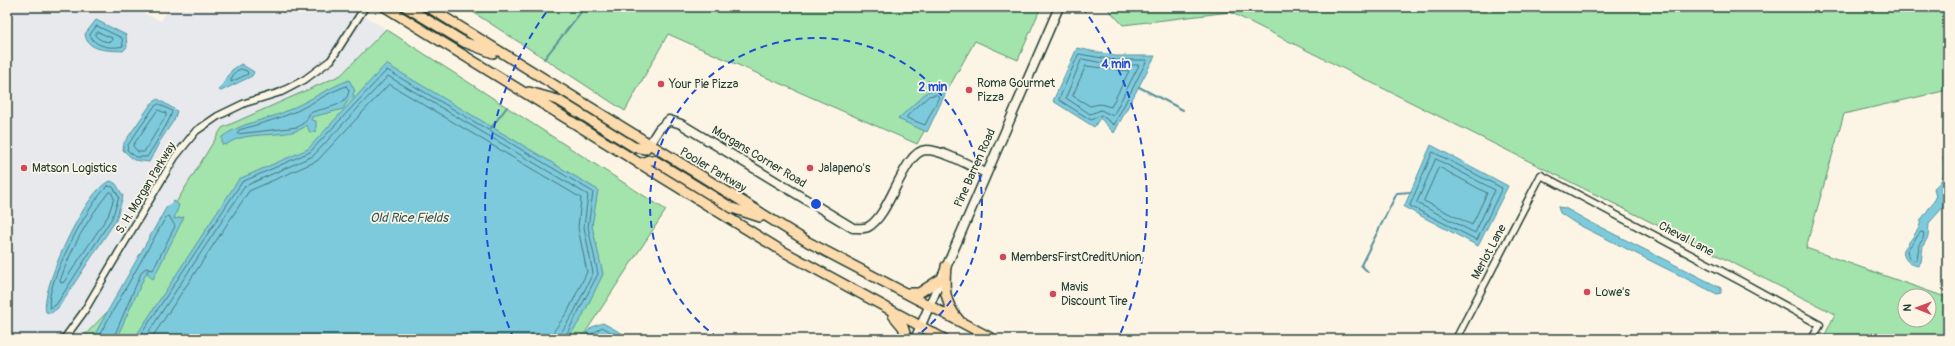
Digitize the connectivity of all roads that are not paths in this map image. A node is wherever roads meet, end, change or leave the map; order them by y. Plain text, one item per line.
1 (365, 7) edge
2 (385, 7) edge
3 (406, 7) edge
4 (428, 7) edge
5 (1059, 7) edge
6 (511, 59) junction
7 (520, 90) junction
8 (649, 145) junction
9 (639, 164) junction
10 (986, 173) junction
11 (1541, 175) joint
12 (773, 220) junction
13 (946, 266) junction
14 (939, 280) junction
15 (900, 291) junction
16 (928, 306) junction
17 (889, 310) junction
18 (961, 323) junction
19 (920, 327) junction
20 (64, 339) edge
21 (907, 339) edge
22 (915, 339) edge
23 (944, 339) edge
24 (993, 339) edge
25 (1456, 339) edge
26 (1812, 339) edge

1 - 20 street, S. H. Morgan Parkway
2 - 7 main road
3 - 6 main road
4 - 6 main road, Pooler Parkway
5 - 10 street, Pine Barren Road
6 - 8 main road, Pooler Parkway
7 - 8 main road
7 - 9 main road
8 - 10 street, Morgans Corner Road
8 - 12 main road, Pooler Parkway
9 - 12 main road
9 - 17 main road
10 - 13 street, Pine Barren Road
11 - 25 street, Merlot Lane
11 - 26 street, Cheval Lane
12 - 15 main road, Pooler Parkway
13 - 14 street, Pine Barren Road
13 - 18 main road
14 - 15 main road
14 - 16 street, Pine Barren Road
15 - 16 main road, Pooler Parkway
16 - 18 main road, Pooler Parkway
16 - 19 street, Pine Barren Road
17 - 19 main road
17 - 21 main road
18 - 24 main road, Pooler Parkway
19 - 22 street, Pine Barren Road
19 - 23 main road

